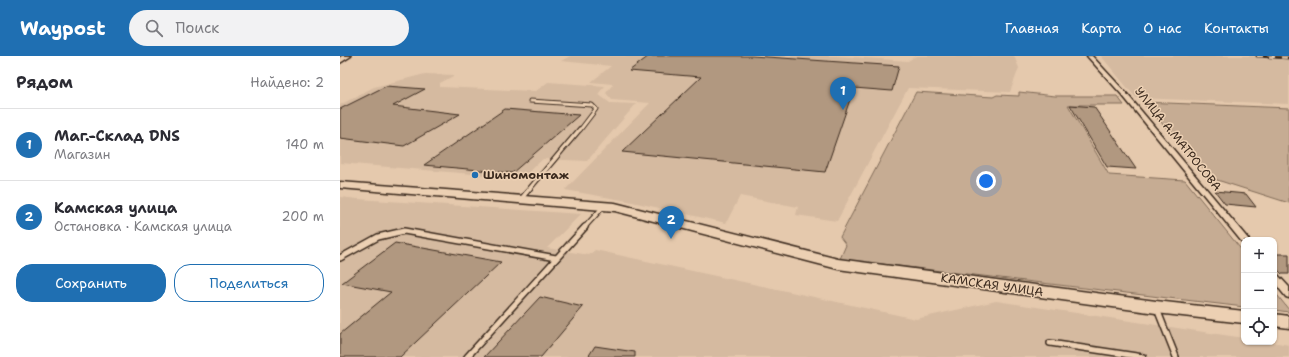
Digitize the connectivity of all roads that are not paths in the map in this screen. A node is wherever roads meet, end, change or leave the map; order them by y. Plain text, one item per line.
1 (347, 56) edge
2 (1089, 56) edge
3 (340, 61) edge
4 (530, 101) dead end
5 (340, 185) edge
6 (520, 200) junction
7 (603, 206) junction
8 (1243, 237) edge
9 (340, 258) edge
10 (556, 258) junction
11 (1277, 280) edge
12 (1289, 294) edge
13 (1156, 307) junction
14 (1241, 317) edge
15 (1277, 320) edge
16 (1289, 322) edge
17 (1050, 342) dead end
18 (467, 357) edge
19 (1143, 357) edge
20 (1176, 357) edge

1 - 3 main road
2 - 8 street, УЛИЦА А.МАТРОСОВА
4 - 6 lane
5 - 6 main road, КАМСКАЯ УЛИЦА
6 - 7 main road, КАМСКАЯ УЛИЦА
7 - 10 lane
7 - 13 main road, КАМСКАЯ УЛИЦА
9 - 10 lane
10 - 18 lane
11 - 12 street
13 - 14 main road, КАМСКАЯ УЛИЦА
13 - 20 lane
15 - 16 main road
17 - 19 lane

